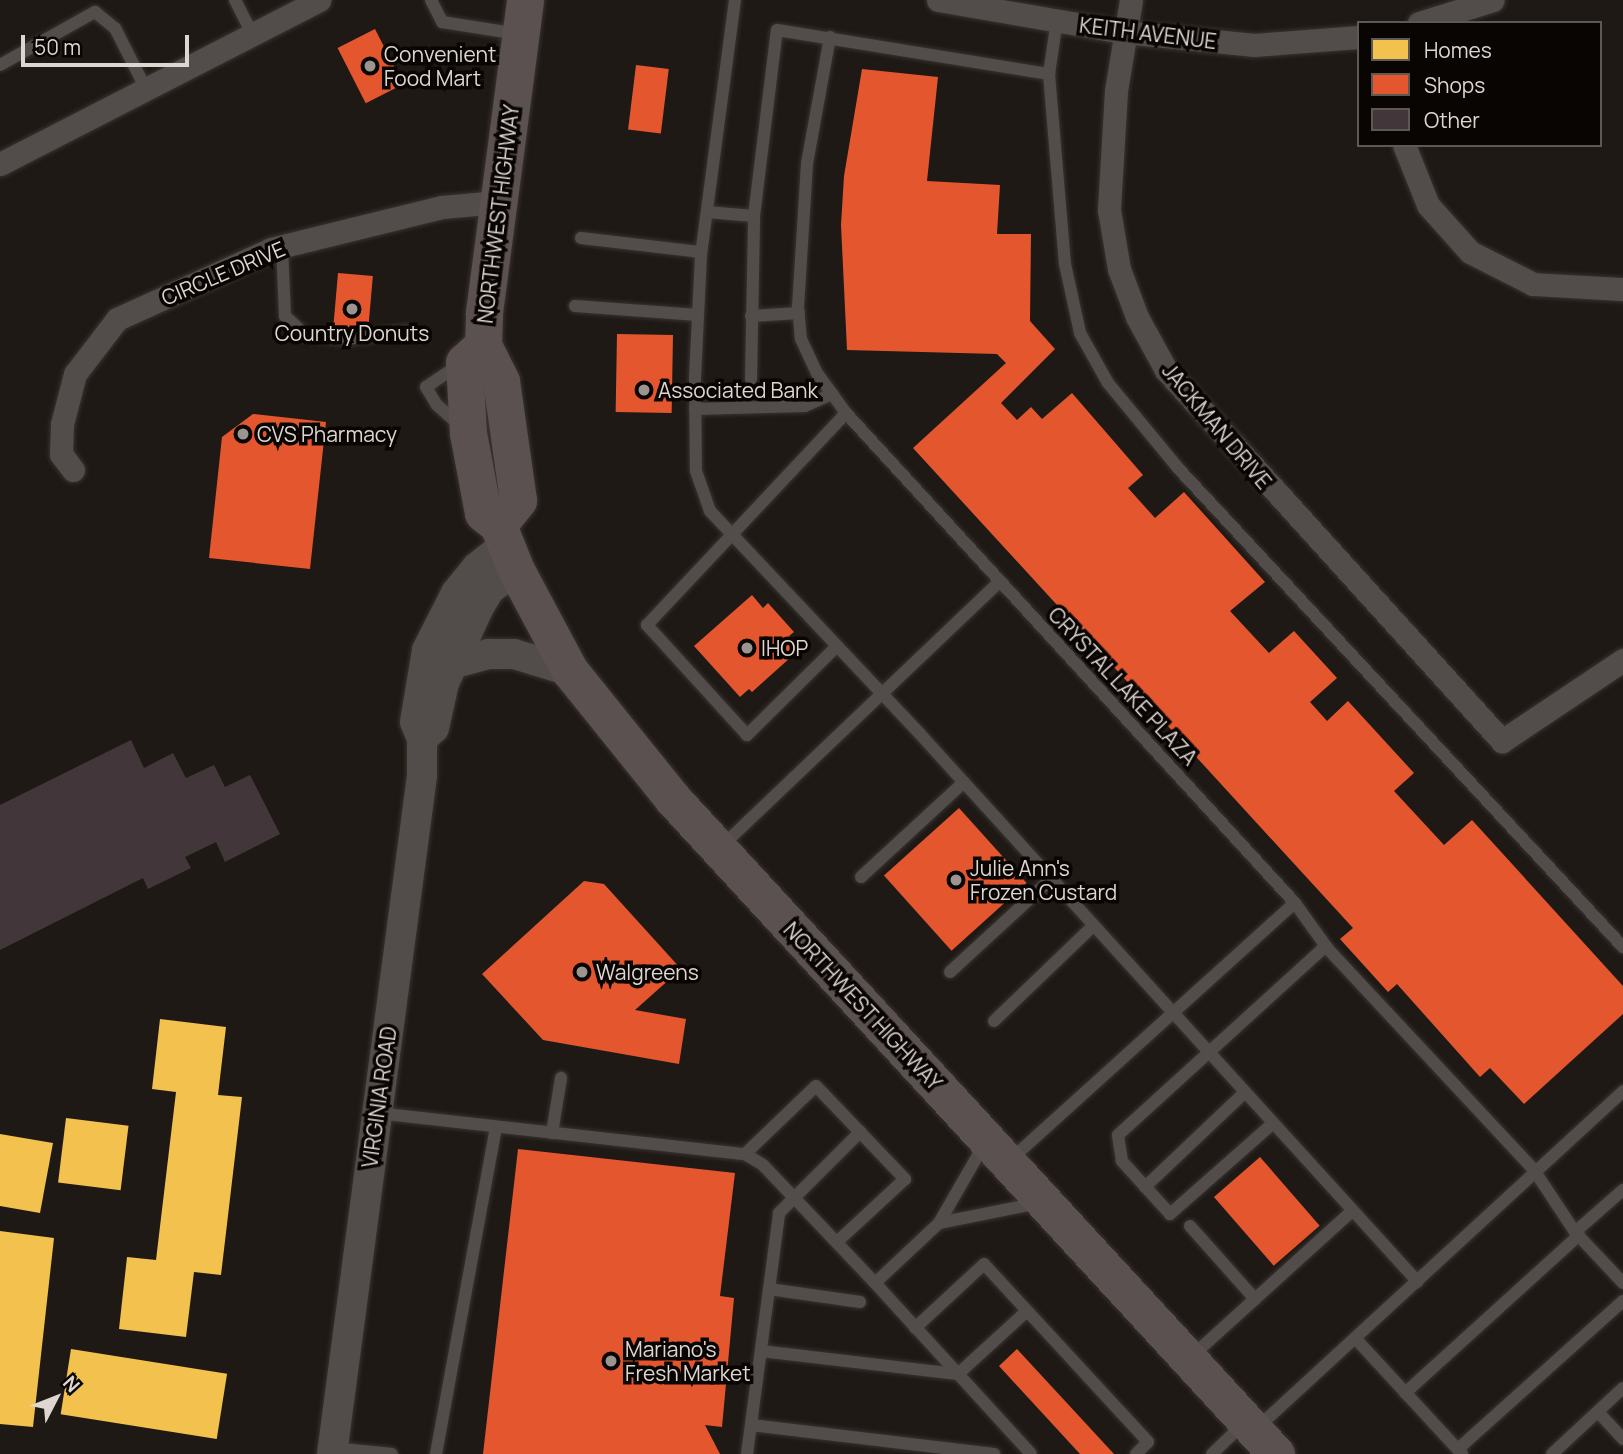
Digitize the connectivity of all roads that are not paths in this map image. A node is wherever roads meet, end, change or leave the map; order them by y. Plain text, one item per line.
1 (234, 0) edge
2 (319, 0) edge
3 (431, 0) edge
4 (735, 0) edge
5 (938, 0) edge
6 (1131, 0) edge
7 (1493, 0) edge
8 (1029, 8) edge
9 (523, 17) edge
10 (1057, 20) junction
11 (1425, 21) edge
12 (1124, 32) junction
13 (253, 35) junction
14 (830, 37) junction
15 (1357, 37) edge
16 (0, 65) edge
17 (1049, 74) junction
18 (147, 91) junction
19 (1405, 147) edge
20 (0, 163) edge
21 (498, 202) junction
22 (706, 212) junction
23 (754, 216) junction
24 (581, 238) dead end
25 (282, 247) junction
26 (701, 252) junction
27 (1623, 289) edge
28 (575, 306) dead end
29 (799, 313) junction
30 (698, 315) junction
31 (751, 316) junction
32 (407, 331) dead end
33 (474, 354) junction
34 (751, 379) dead end
35 (832, 394) junction
36 (695, 409) junction
37 (846, 413) junction
38 (73, 470) dead end
39 (729, 533) junction
40 (507, 546) junction
41 (1000, 581) junction
42 (835, 648) junction
43 (1623, 660) edge
44 (451, 663) junction
45 (570, 671) junction
46 (880, 693) junction
47 (422, 739) junction
48 (964, 782) junction
49 (719, 849) junction
50 (861, 877) dead end
51 (1051, 878) junction
52 (1295, 903) junction
53 (1093, 926) junction
54 (1326, 946) junction
55 (1623, 947) edge
56 (950, 972) dead end
57 (1170, 1013) junction
58 (994, 1021) dead end
59 (1206, 1054) junction
60 (561, 1078) dead end
61 (1623, 1091) edge
62 (1244, 1094) junction
63 (377, 1113) junction
64 (1271, 1125) junction
65 (496, 1127) junction
66 (860, 1132) junction
67 (552, 1133) junction
68 (997, 1152) junction
69 (745, 1154) junction
70 (1534, 1170) junction
71 (1145, 1187) junction
72 (1623, 1190) edge
73 (794, 1196) junction
74 (1043, 1202) junction
75 (1352, 1211) junction
76 (939, 1223) junction
77 (1190, 1226) dead end
78 (1577, 1233) junction
79 (837, 1242) junction
80 (1418, 1282) junction
81 (875, 1283) junction
82 (1623, 1283) edge
83 (769, 1289) junction
84 (1255, 1299) junction
85 (1623, 1301) edge
86 (860, 1302) dead end
87 (1027, 1311) junction
88 (915, 1328) junction
89 (1355, 1338) junction
90 (761, 1351) junction
91 (1189, 1359) junction
92 (958, 1374) junction
93 (1623, 1388) edge
94 (1405, 1393) junction
95 (1598, 1412) junction
96 (751, 1425) junction
97 (1258, 1435) edge
98 (1623, 1439) edge
99 (332, 1451) edge
100 (1460, 1452) edge
101 (391, 1454) edge
102 (436, 1454) edge
103 (747, 1454) edge
104 (994, 1454) edge
105 (1031, 1454) edge
106 (1136, 1454) edge
107 (1212, 1454) edge
108 (1552, 1454) edge

1 - 13 lane
2 - 13 street
3 - 9 lane
4 - 22 lane
5 - 8 street, KEITH AVENUE
6 - 12 street, JACKMAN DRIVE
7 - 11 street
8 - 10 street, KEITH AVENUE
9 - 21 main road, NORTHWEST HIGHWAY
10 - 12 street, KEITH AVENUE
10 - 17 lane
12 - 15 street, KEITH AVENUE
12 - 43 street, JACKMAN DRIVE
13 - 18 street
14 - 17 lane
14 - 23 lane
14 - 29 lane, CRYSTAL LAKE PLAZA
16 - 18 lane
17 - 55 lane
18 - 20 street
19 - 27 street
21 - 25 street, CIRCLE DRIVE
21 - 33 main road, NORTHWEST HIGHWAY
22 - 23 lane
22 - 26 lane
23 - 31 lane
24 - 26 lane
25 - 32 lane
25 - 38 street, CIRCLE DRIVE
26 - 30 lane
28 - 30 lane
29 - 31 lane
29 - 35 lane, CRYSTAL LAKE PLAZA
30 - 36 lane
31 - 34 lane
33 - 40 main road, NORTHWEST HIGHWAY
33 - 40 main road, NORTHWEST HIGHWAY
35 - 36 lane
35 - 37 lane, CRYSTAL LAKE PLAZA
36 - 39 lane
37 - 39 lane
37 - 41 lane, CRYSTAL LAKE PLAZA
39 - 42 lane
39 - 42 lane
40 - 44 street, VIRGINIA ROAD
40 - 45 main road, NORTHWEST HIGHWAY
40 - 47 street, VIRGINIA ROAD
41 - 46 lane
41 - 52 lane, CRYSTAL LAKE PLAZA
42 - 46 lane
44 - 45 street
44 - 47 street, VIRGINIA ROAD
45 - 49 main road, NORTHWEST HIGHWAY
46 - 48 lane
46 - 49 lane
47 - 63 street, VIRGINIA ROAD
48 - 50 lane
48 - 51 lane
49 - 68 main road, NORTHWEST HIGHWAY
51 - 53 lane
51 - 56 lane
52 - 54 lane, CRYSTAL LAKE PLAZA
52 - 57 lane
53 - 57 lane
53 - 58 lane
54 - 59 lane
54 - 70 lane, CRYSTAL LAKE PLAZA
57 - 59 lane
57 - 68 lane
59 - 62 lane
59 - 71 lane
60 - 67 lane
61 - 70 lane
62 - 64 lane
62 - 71 lane
63 - 65 lane
63 - 99 street, VIRGINIA ROAD
64 - 71 lane
64 - 75 lane
65 - 67 lane
65 - 102 lane
66 - 69 lane
66 - 73 lane
66 - 79 lane
67 - 69 lane
68 - 74 main road, NORTHWEST HIGHWAY
68 - 76 lane
69 - 73 lane
70 - 78 lane, CRYSTAL LAKE PLAZA
70 - 80 lane
72 - 78 lane
73 - 79 lane
73 - 83 lane
74 - 76 lane
74 - 91 main road, NORTHWEST HIGHWAY
75 - 80 lane
75 - 84 lane
76 - 81 lane
77 - 84 lane
78 - 82 lane, CRYSTAL LAKE PLAZA
78 - 94 lane
79 - 81 lane
80 - 89 lane
81 - 88 lane
83 - 86 lane
83 - 90 lane
84 - 91 lane
85 - 100 lane
87 - 88 lane
87 - 92 lane
87 - 106 lane
88 - 92 lane
89 - 94 lane
89 - 97 lane
90 - 92 lane
90 - 96 lane
91 - 97 main road, NORTHWEST HIGHWAY
92 - 105 lane
93 - 95 lane
94 - 100 lane
95 - 98 lane
95 - 108 lane
96 - 103 lane
96 - 104 lane
97 - 107 lane
99 - 101 lane

